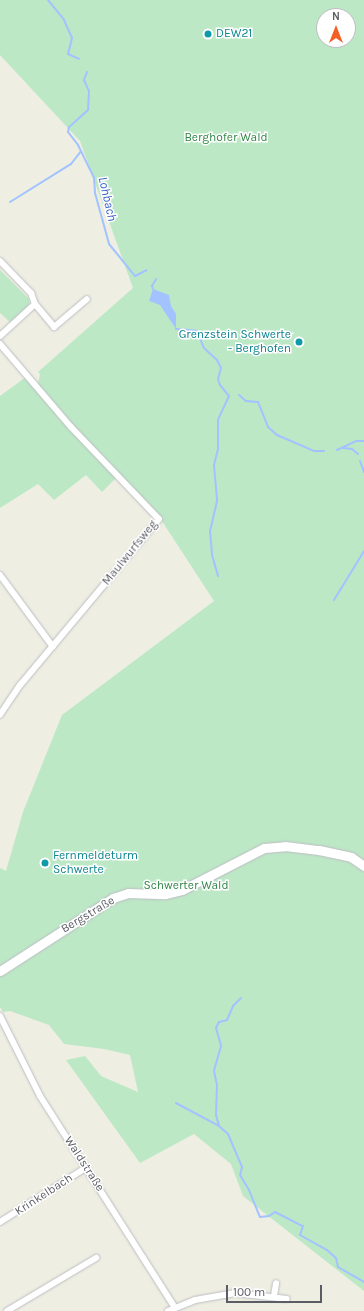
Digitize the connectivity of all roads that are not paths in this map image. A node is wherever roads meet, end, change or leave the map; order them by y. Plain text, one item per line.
1 (0, 261) edge
2 (87, 299) dead end
3 (34, 304) junction
4 (0, 336) edge
5 (0, 344) edge
6 (0, 575) edge
7 (53, 647) junction
8 (0, 715) edge
9 (364, 866) edge
10 (0, 971) edge
11 (0, 1016) edge
12 (87, 1167) junction
13 (0, 1222) edge
14 (96, 1258) dead end
15 (276, 1283) dead end
16 (274, 1296) junction
17 (287, 1299) dead end
18 (175, 1308) junction
19 (7, 1311) edge
20 (168, 1311) edge

1 - 3 street
2 - 3 street
3 - 4 street
5 - 7 street, Maulwurfsweg
6 - 7 street
7 - 8 street, Maulwurfsweg
9 - 10 main road, Bergstraße
11 - 12 street, Waldstraße
12 - 13 street, Krinkelbach
12 - 18 street, Waldstraße
14 - 19 street
15 - 16 street
16 - 17 street
16 - 18 street
18 - 20 street

